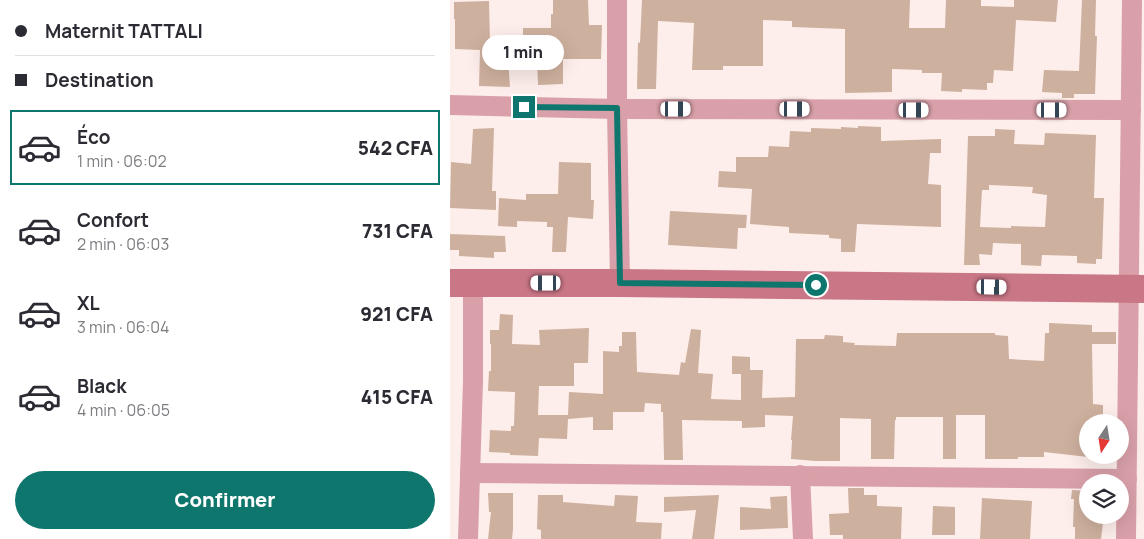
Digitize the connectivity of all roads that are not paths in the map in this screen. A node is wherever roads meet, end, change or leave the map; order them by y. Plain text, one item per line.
1 (617, 0) edge
2 (1132, 0) edge
3 (1138, 26) edge
4 (450, 105) edge
5 (617, 108) junction
6 (1131, 110) junction
7 (461, 283) edge
8 (620, 283) junction
9 (1137, 289) edge
10 (470, 472) junction
11 (1127, 474) edge
12 (800, 475) junction
13 (1079, 478) edge
14 (1126, 524) edge
15 (468, 539) edge
16 (802, 539) edge
17 (1126, 539) edge

1 - 5 street
2 - 3 street
3 - 6 street
4 - 5 street
5 - 6 street
5 - 8 street
6 - 9 street
7 - 8 street
7 - 10 street
8 - 9 street
9 - 11 street
10 - 12 street
10 - 15 street
12 - 13 street
12 - 16 street
14 - 17 street

